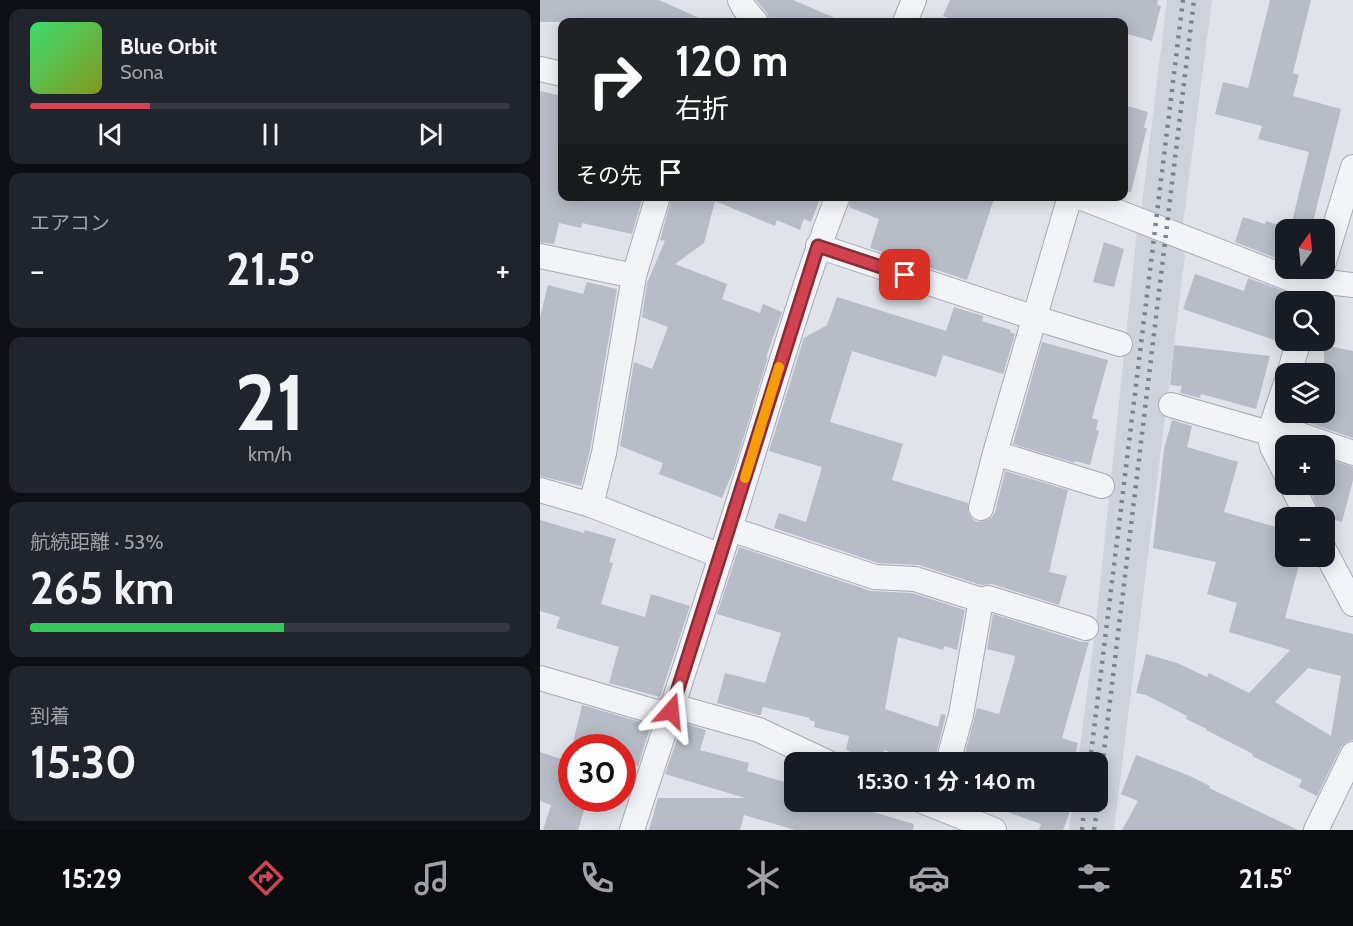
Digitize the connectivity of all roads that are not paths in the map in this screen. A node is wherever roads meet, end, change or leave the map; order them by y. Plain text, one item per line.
1 (740, 0) edge
2 (914, 0) edge
3 (753, 18) edge
4 (907, 18) edge
5 (540, 69) edge
6 (558, 73) edge
7 (1353, 167) edge
8 (656, 201) edge
9 (836, 201) edge
10 (1069, 201) edge
11 (1091, 201) edge
12 (818, 246) junction
13 (540, 256) edge
14 (634, 276) junction
15 (1319, 281) edge
16 (1353, 285) edge
17 (1035, 318) junction
18 (1120, 344) dead end
19 (1171, 405) dead end
20 (1275, 415) edge
21 (1270, 429) junction
22 (995, 453) junction
23 (1275, 453) edge
24 (1353, 453) edge
25 (1102, 486) dead end
26 (540, 490) edge
27 (591, 505) junction
28 (981, 508) dead end
29 (730, 529) junction
30 (721, 556) junction
31 (1335, 562) edge
32 (1346, 574) edge
33 (981, 600) junction
34 (1353, 604) edge
35 (1086, 628) dead end
36 (540, 678) edge
37 (671, 711) junction
38 (806, 752) edge
39 (951, 752) edge
40 (1353, 754) edge
41 (952, 812) edge
42 (990, 829) edge
43 (632, 830) edge
44 (1316, 830) edge

1 - 3 street
2 - 4 street
5 - 6 street
7 - 15 street
8 - 14 street
9 - 12 street
10 - 17 street
11 - 15 street
12 - 17 street
12 - 29 street
13 - 14 street
14 - 27 street
15 - 16 street
17 - 18 street
17 - 22 street
19 - 21 street
20 - 21 street
21 - 23 street
21 - 24 street
22 - 25 street
22 - 28 street
26 - 27 street
27 - 30 street
29 - 30 street
29 - 33 street
30 - 37 street
31 - 32 street
32 - 34 street
33 - 35 street
33 - 39 street
36 - 37 street
37 - 38 street
37 - 43 street
40 - 44 street
41 - 42 street

